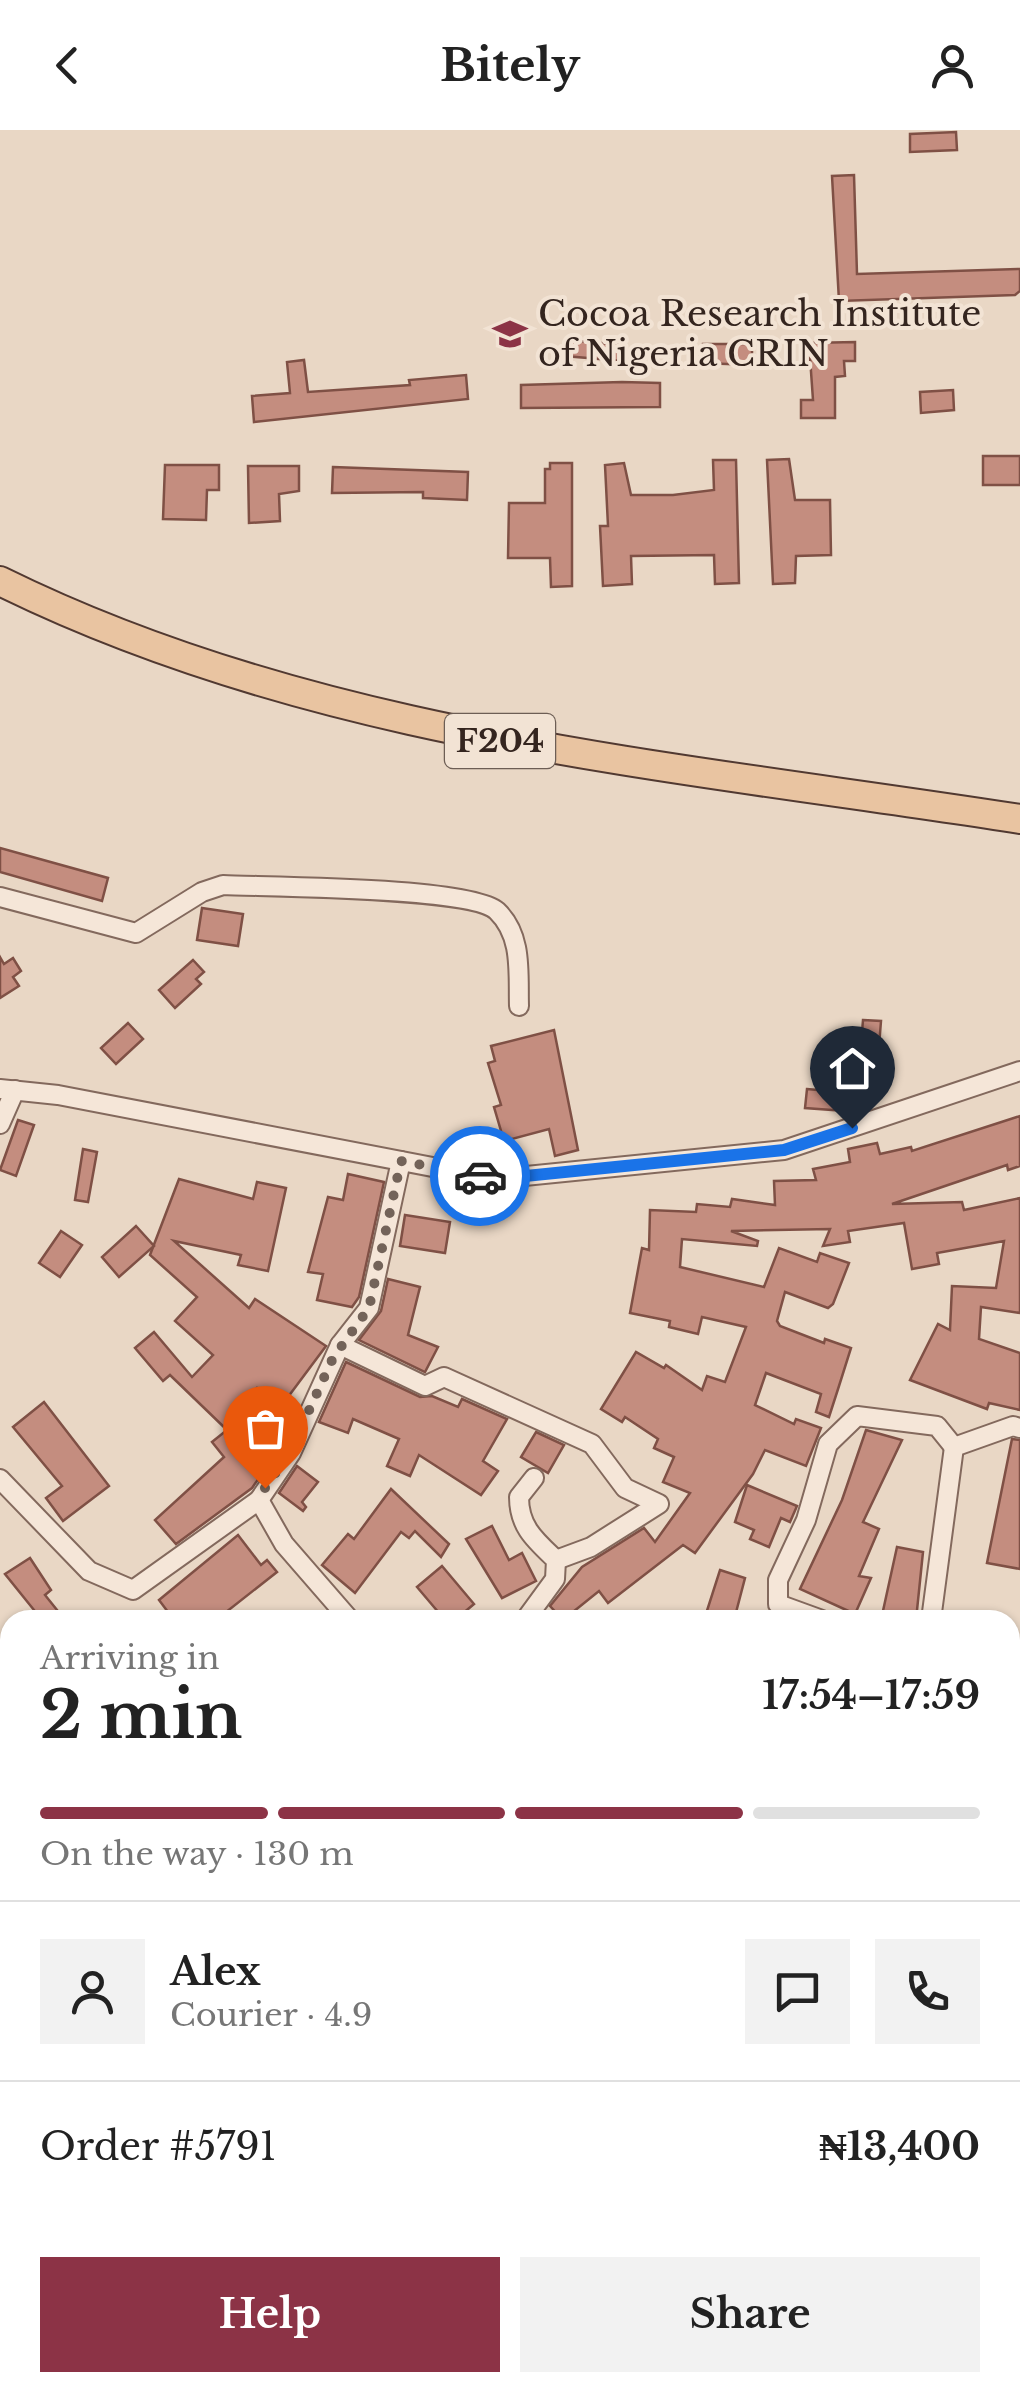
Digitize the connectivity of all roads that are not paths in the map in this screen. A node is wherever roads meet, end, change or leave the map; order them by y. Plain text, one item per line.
1 (0, 581) edge
2 (1020, 819) edge
3 (0, 897) edge
4 (519, 1006) dead end
5 (1020, 1071) edge
6 (8, 1090) edge
7 (0, 1124) edge
8 (401, 1161) junction
9 (340, 1345) junction
10 (1020, 1428) edge
11 (954, 1447) junction
12 (534, 1478) dead end
13 (0, 1479) edge
14 (258, 1500) junction
15 (556, 1560) junction
16 (341, 1610) edge
17 (532, 1610) edge
18 (794, 1610) edge
19 (932, 1610) edge

1 - 2 main road, F204
3 - 4 street
5 - 8 street
6 - 7 street
6 - 8 street
8 - 9 street
9 - 14 street
9 - 15 street
10 - 11 street
11 - 18 street
11 - 19 street
12 - 15 street
13 - 14 street
14 - 16 street
15 - 17 street

